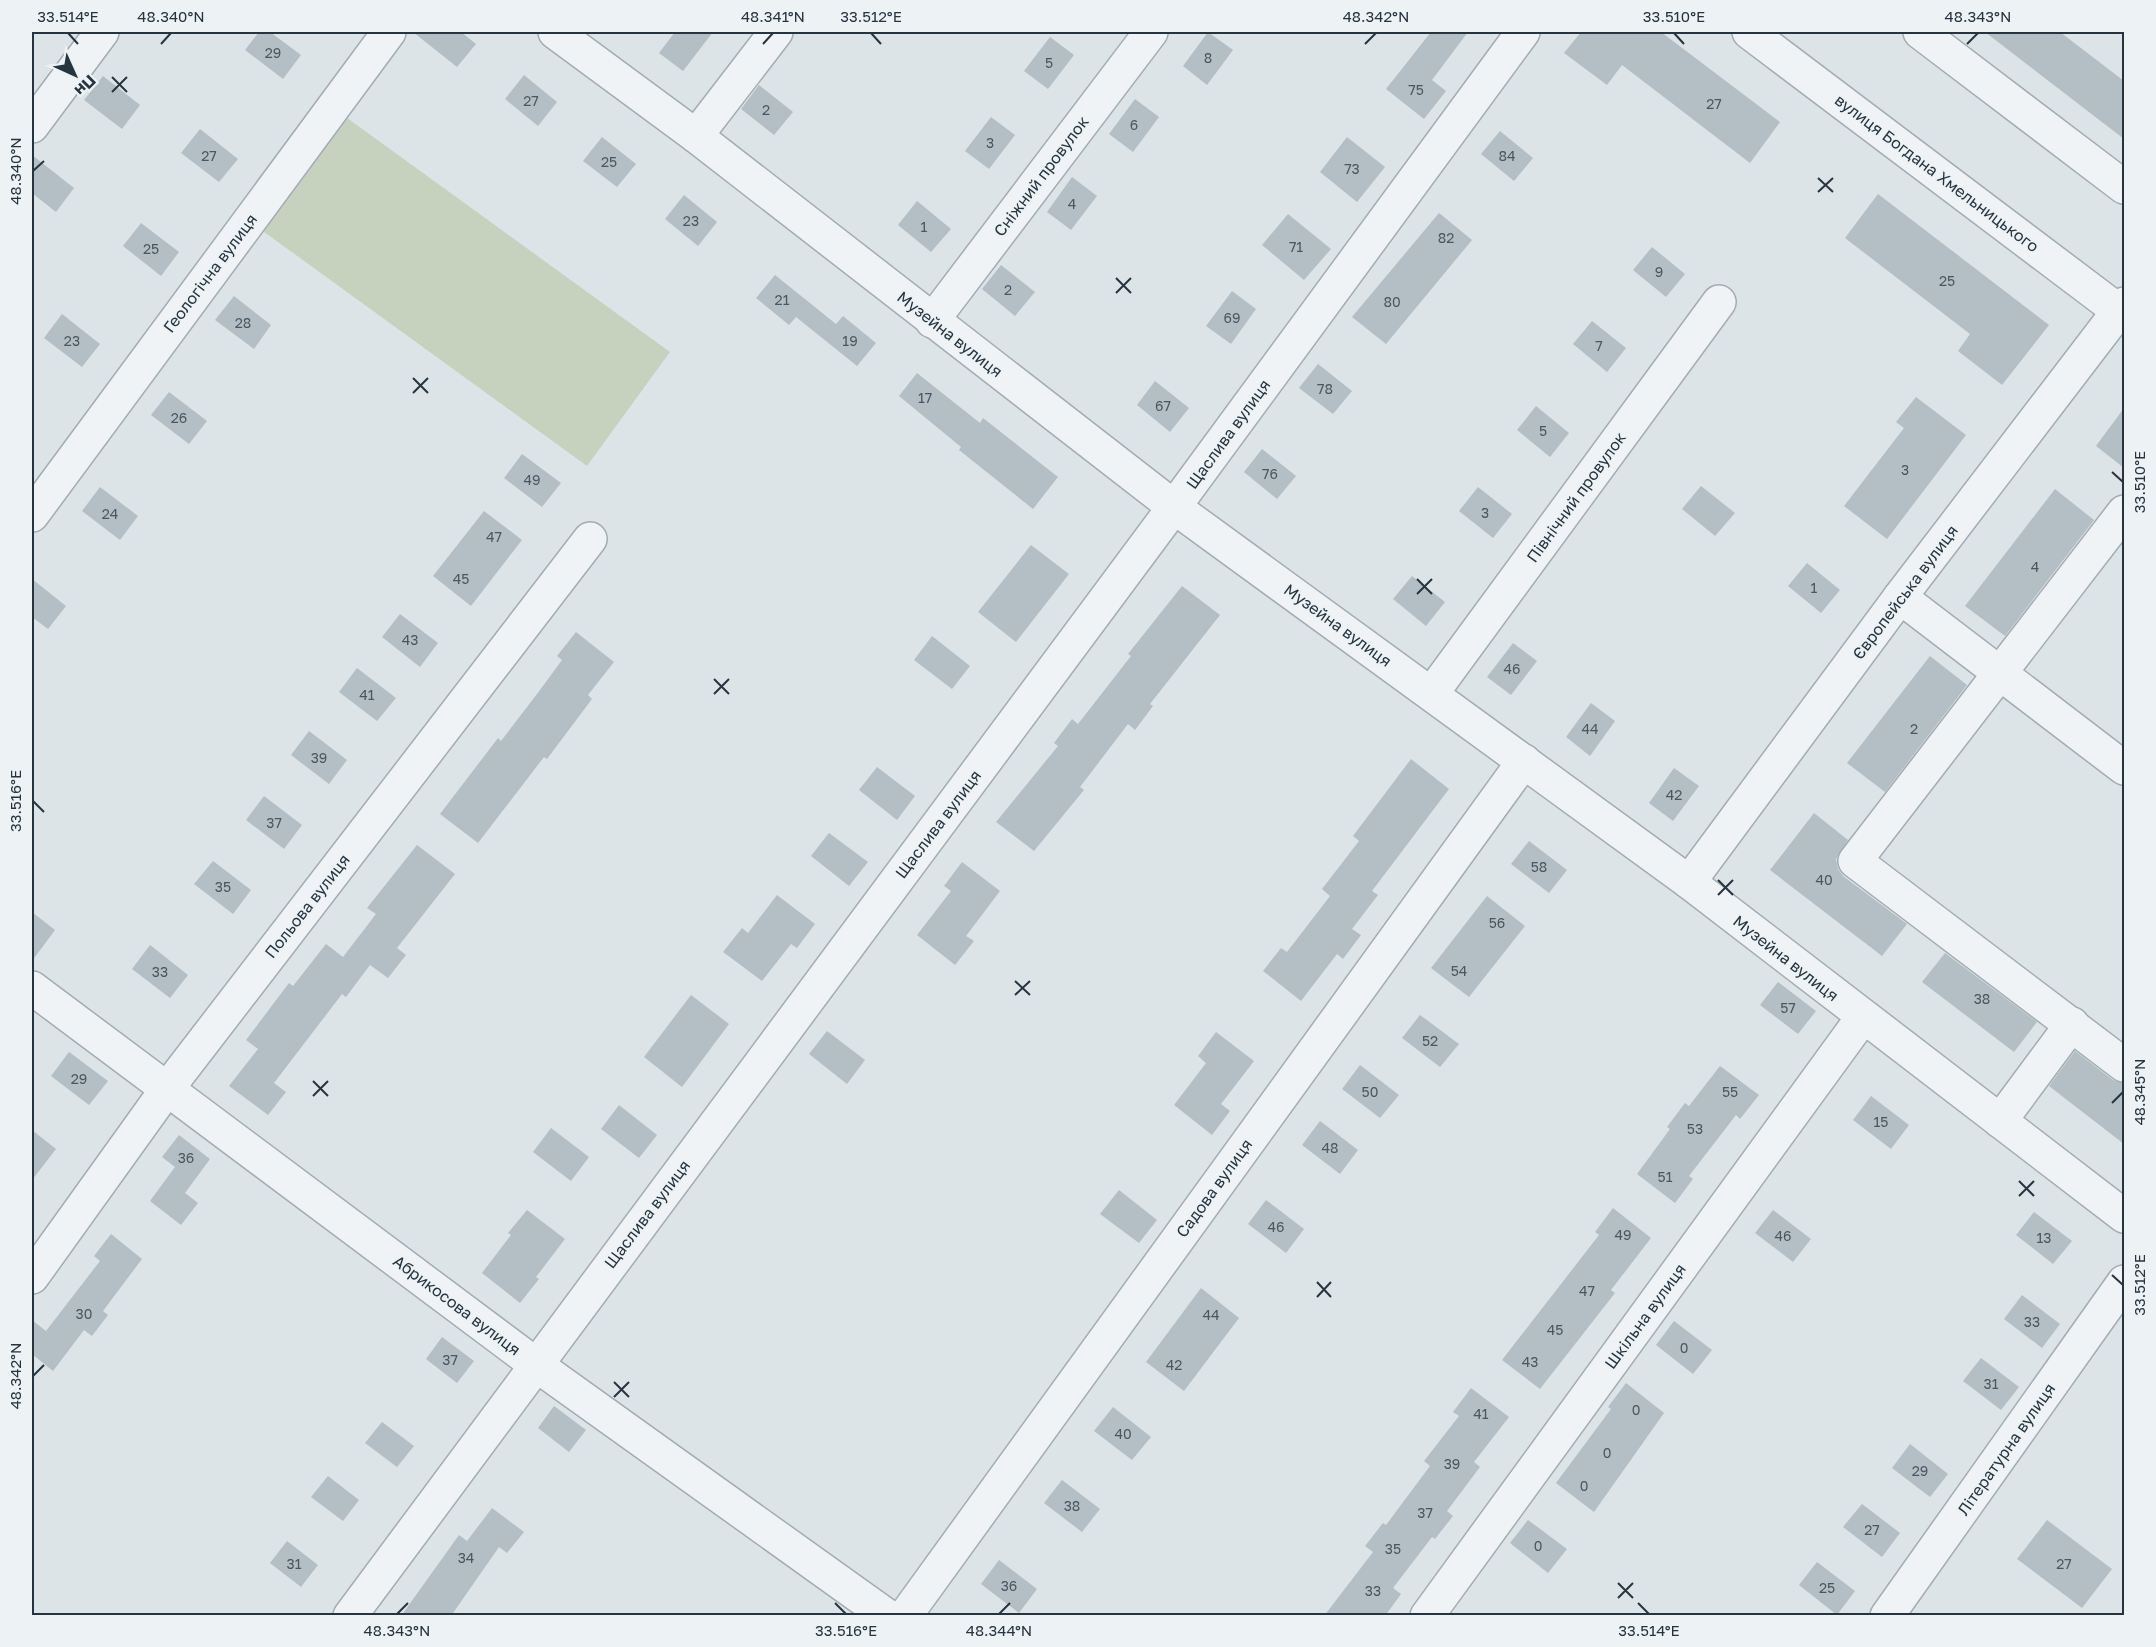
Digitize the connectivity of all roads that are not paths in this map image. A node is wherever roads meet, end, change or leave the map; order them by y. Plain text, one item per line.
1 (102, 32) edge
2 (390, 32) edge
3 (555, 32) edge
4 (776, 32) edge
5 (1151, 32) edge
6 (1523, 32) edge
7 (1749, 32) edge
8 (1920, 32) edge
9 (32, 126) edge
10 (696, 136) junction
11 (2124, 187) edge
12 (1719, 302) dead end
13 (2123, 310) edge
14 (932, 321) junction
15 (1174, 507) junction
16 (2124, 512) edge
17 (32, 515) edge
18 (590, 539) dead end
19 (1900, 597) junction
20 (2000, 674) junction
21 (1432, 693) junction
22 (2120, 755) edge
23 (1524, 761) junction
24 (1689, 882) junction
25 (32, 988) edge
26 (1863, 1017) junction
27 (2072, 1024) junction
28 (2124, 1065) edge
29 (167, 1089) junction
30 (2000, 1121) junction
31 (2124, 1216) edge
32 (32, 1278) edge
33 (2124, 1282) edge
34 (535, 1364) junction
35 (350, 1616) edge
36 (887, 1616) edge
37 (905, 1616) edge
38 (1427, 1616) edge
39 (1887, 1616) edge

1 - 9 street
2 - 17 street, Геологічна вулиця
3 - 10 street, Музейна вулиця
4 - 10 street
5 - 14 street, Сніжний провулок
6 - 15 street, Щаслива вулиця
7 - 13 street, вулиця Богдана Хмельницького
8 - 11 street
10 - 14 street, Музейна вулиця
12 - 21 street, Північний провулок
13 - 19 street, Європейська вулиця
14 - 15 street, Музейна вулиця
15 - 21 street, Музейна вулиця
15 - 34 street, Щаслива вулиця
16 - 20 street
18 - 29 street, Польова вулиця
19 - 20 street
19 - 24 street, Європейська вулиця
20 - 22 street
20 - 27 street
21 - 23 street, Музейна вулиця
23 - 24 street, Музейна вулиця
23 - 37 street, Садова вулиця
24 - 26 street, Музейна вулиця
25 - 29 street, Абрикосова вулиця
26 - 30 street, Музейна вулиця
26 - 38 street, Шкільна вулиця
27 - 28 street
27 - 30 street
29 - 32 street, Польова вулиця
29 - 34 street, Абрикосова вулиця
30 - 31 street, Музейна вулиця
33 - 39 street, Літературна вулиця
34 - 35 street, Щаслива вулиця
34 - 36 street, Абрикосова вулиця

